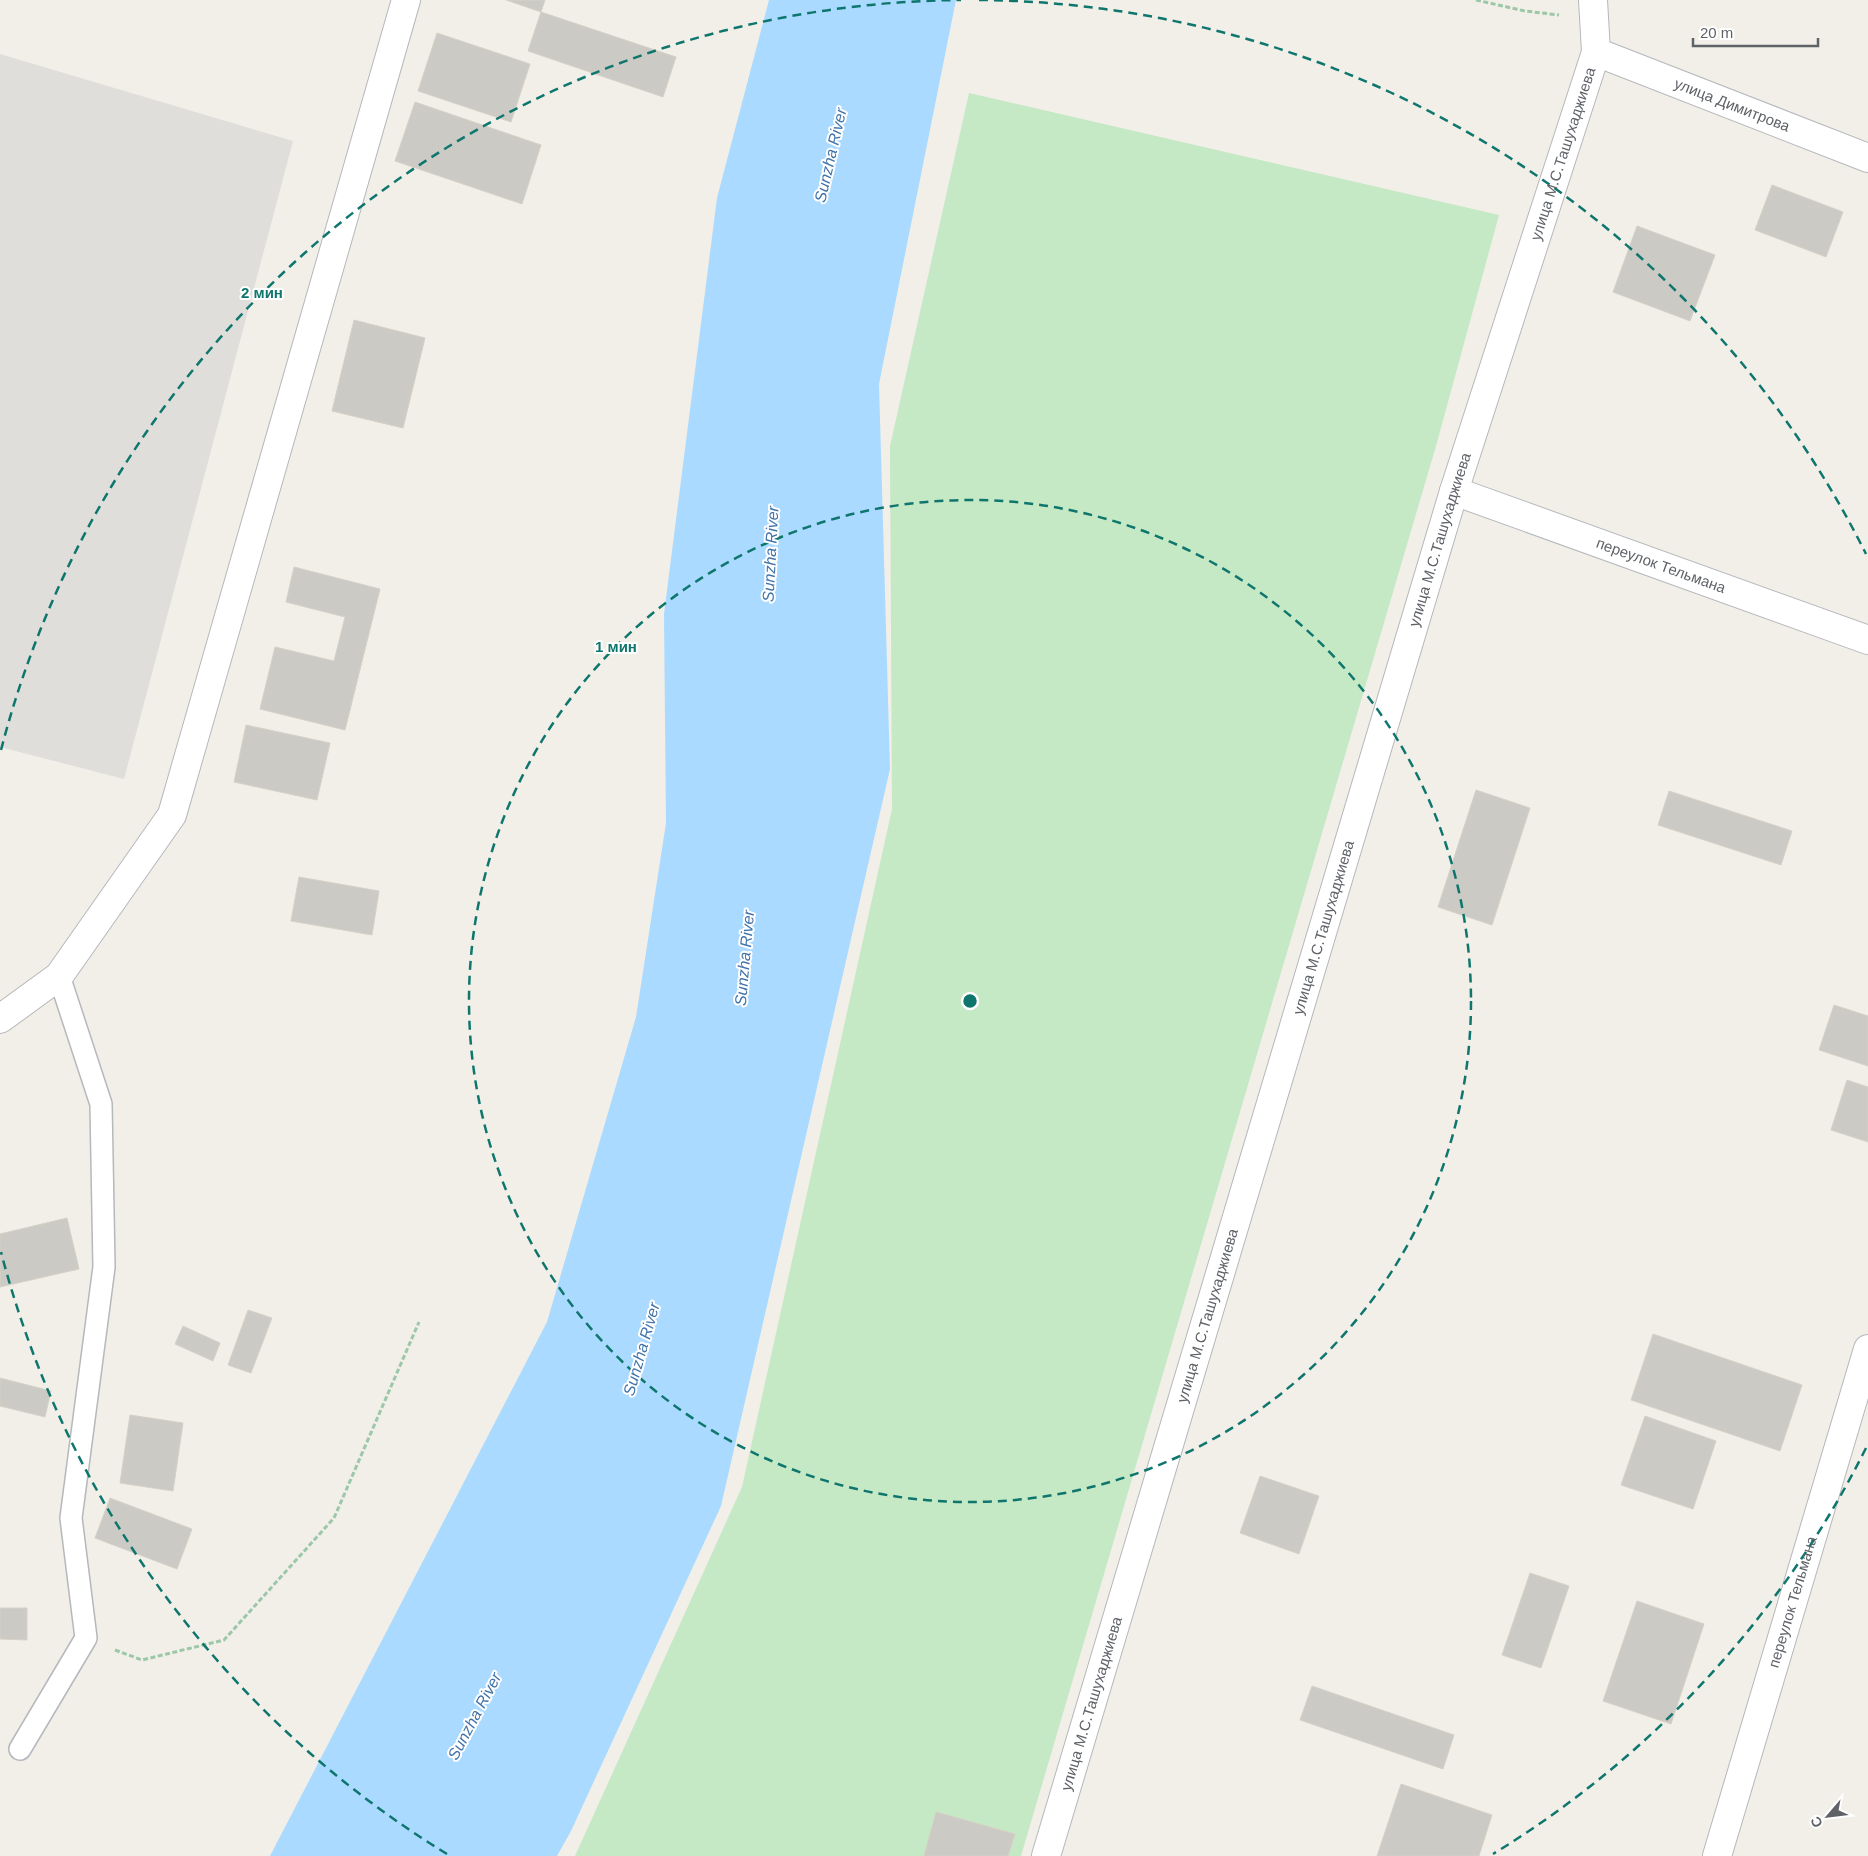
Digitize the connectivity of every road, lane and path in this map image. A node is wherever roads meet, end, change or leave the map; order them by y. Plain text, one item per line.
1 (406, 0) edge
2 (1476, 0) edge
3 (1593, 9) edge
4 (1596, 52) junction
5 (1868, 158) edge
6 (1454, 491) junction
7 (1868, 640) edge
8 (59, 976) junction
9 (0, 1019) edge
10 (419, 1322) dead end
11 (1868, 1349) edge
12 (86, 1638) junction
13 (20, 1750) dead end
14 (1046, 1856) edge
15 (1717, 1856) edge

1 - 8 street
2 - 3 path
3 - 4 street, улица М.С.Ташухаджиева
4 - 5 street, улица Димитрова
4 - 6 street, улица М.С.Ташухаджиева
6 - 7 street, переулок Тельмана
6 - 14 street, улица М.С.Ташухаджиева
8 - 9 street
8 - 12 lane
10 - 12 path
11 - 15 street, переулок Тельмана
12 - 13 lane

